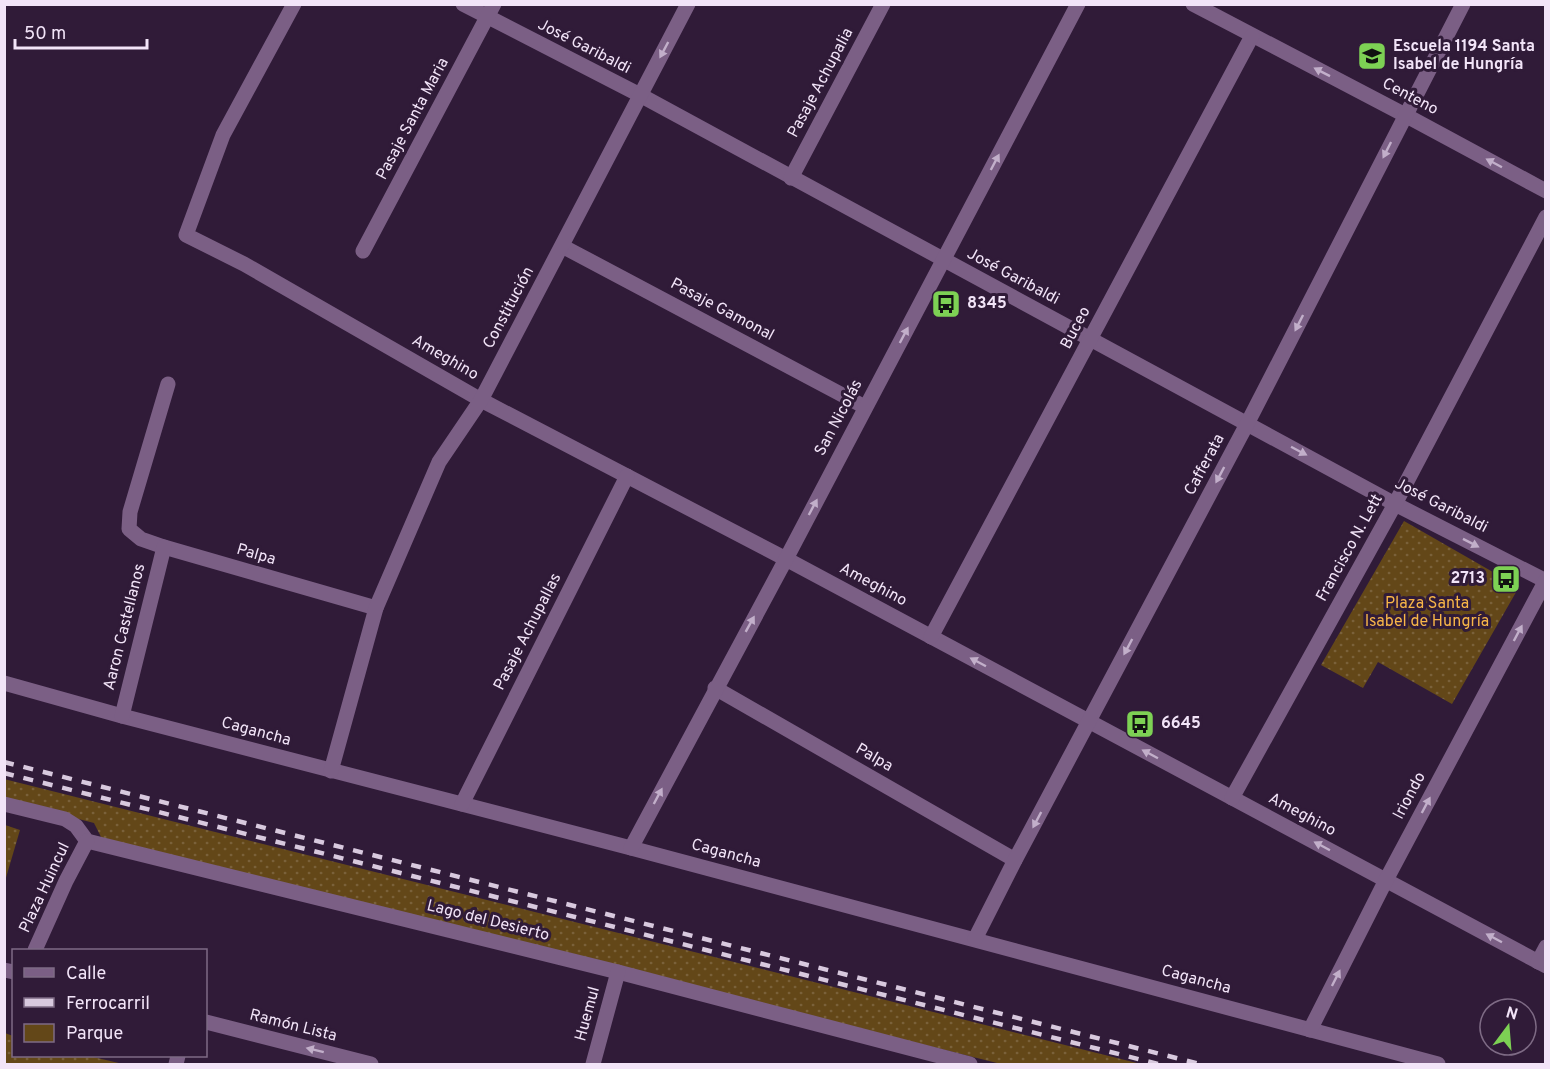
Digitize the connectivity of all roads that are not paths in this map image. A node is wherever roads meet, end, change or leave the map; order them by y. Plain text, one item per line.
1 (294, 4) edge
2 (463, 4) edge
3 (688, 4) edge
4 (883, 4) edge
5 (1078, 4) edge
6 (1193, 4) edge
7 (1463, 4) edge
8 (491, 11) edge
9 (1252, 36) junction
10 (640, 95) junction
11 (1405, 114) junction
12 (791, 178) junction
13 (1545, 191) edge
14 (1545, 217) edge
15 (562, 246) junction
16 (363, 251) dead end
17 (944, 260) junction
18 (1091, 339) junction
19 (168, 384) dead end
20 (481, 400) junction
21 (866, 407) junction
22 (1247, 424) junction
23 (627, 476) junction
24 (1395, 504) junction
25 (164, 547) junction
26 (786, 559) junction
27 (1545, 580) edge
28 (376, 608) junction
29 (931, 637) junction
30 (4, 683) edge
31 (715, 688) junction
32 (122, 716) junction
33 (1089, 721) junction
34 (331, 771) junction
35 (1232, 798) junction
36 (4, 804) edge
37 (462, 804) junction
38 (87, 841) junction
39 (631, 848) junction
40 (1015, 860) junction
41 (1386, 880) junction
42 (975, 939) junction
43 (1545, 947) edge
44 (36, 949) edge
45 (1542, 964) edge
46 (618, 972) junction
47 (207, 1022) edge
48 (1310, 1030) junction
49 (371, 1065) edge
50 (593, 1065) edge
51 (970, 1065) edge
52 (1438, 1065) edge

1 - 20 street, Ameghino
2 - 8 street, José Garibaldi
3 -> 10 street, Constitución
4 - 12 street, Pasaje Achupalia
17 -> 5 street, San Nicolás
6 - 9 street, Centeno
7 - 11 street, Cafferata
8 - 10 street, José Garibaldi
8 - 16 street, Pasaje Santa Maria
11 -> 9 street, Centeno
9 - 18 street, Buceo
10 - 12 street, José Garibaldi
10 - 15 street, Constitución
13 -> 11 street, Centeno
11 -> 22 street, Cafferata
12 - 17 street, José Garibaldi
14 - 24 street, Francisco N. Lett
15 - 20 street, Constitución
15 - 21 street, Pasaje Gamonal
17 - 18 street, José Garibaldi
21 -> 17 street, San Nicolás
18 - 22 street, José Garibaldi
18 - 29 street, Buceo
19 - 25 street, Palpa
20 - 23 street, Ameghino
20 - 28 street, Constitución
26 -> 21 street, San Nicolás
22 -> 24 street, José Garibaldi
22 -> 33 street, Cafferata
23 - 26 street, Ameghino
23 - 37 street, Pasaje Achupallas
24 -> 27 street, José Garibaldi
24 - 35 street, Francisco N. Lett
25 - 28 street, Palpa
25 - 32 street, Aaron Castellanos
26 - 29 street, Ameghino
31 -> 26 street, San Nicolás
41 -> 27 street, Iriondo
28 - 34 street, Constitución
33 -> 29 street, Ameghino
30 - 32 street, Cagancha
39 -> 31 street, San Nicolás
31 - 40 street, Palpa
32 - 34 street, Cagancha
35 -> 33 street, Ameghino
33 -> 40 street, Cafferata
34 - 37 street, Cagancha
41 -> 35 street, Ameghino
36 - 38 street
37 - 39 street, Cagancha
38 - 44 street, Plaza Huincul
38 - 46 street, Lago del Desierto
39 - 42 street, Cagancha
40 - 42 street, Cafferata
45 -> 41 street, Ameghino
48 -> 41 street, Iriondo
42 - 48 street, Cagancha
43 - 45 street
46 - 50 street, Huemul
46 - 51 street, Lago del Desierto
49 -> 47 street, Ramón Lista
48 - 52 street, Cagancha

